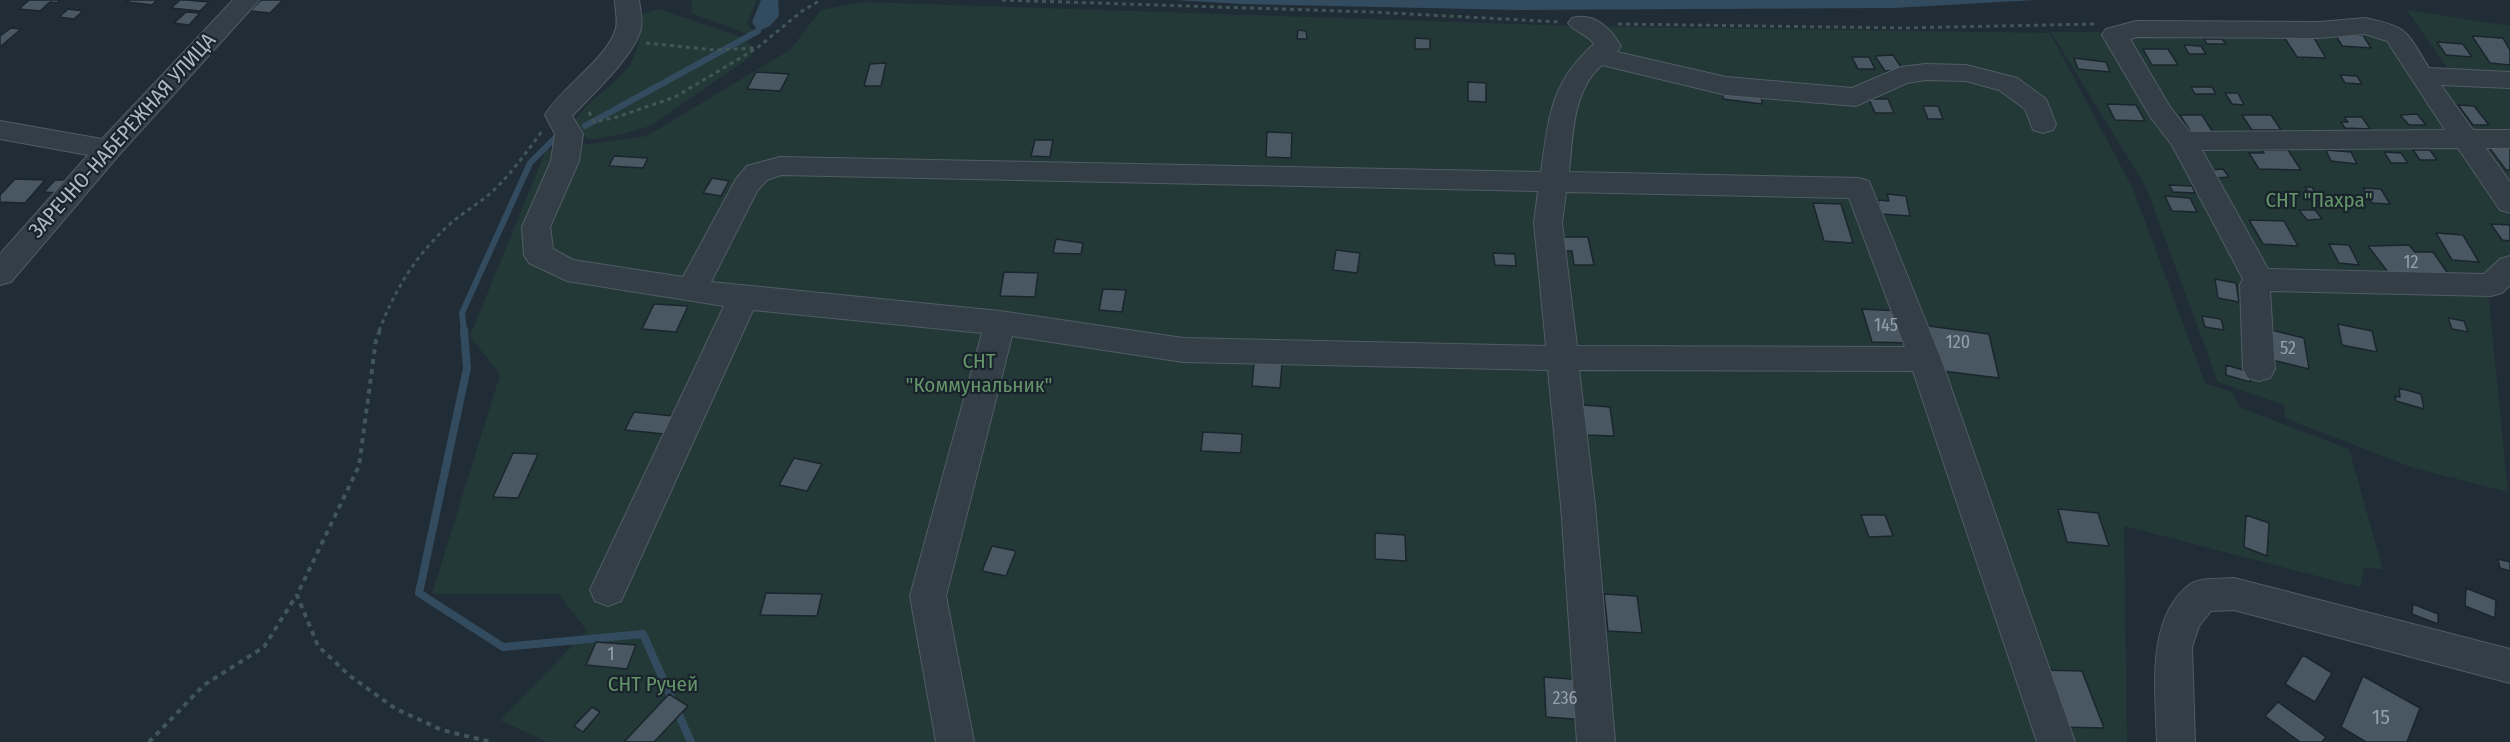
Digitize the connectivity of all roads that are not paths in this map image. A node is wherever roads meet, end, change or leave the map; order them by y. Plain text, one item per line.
1 (247, 0) edge
2 (627, 0) edge
3 (1581, 23) road end
4 (1596, 55) junction
5 (2429, 76) dead end
6 (2510, 80) edge
7 (2043, 124) dead end
8 (0, 130) edge
9 (2510, 139) edge
10 (2466, 140) junction
11 (2184, 141) junction
12 (108, 149) junction
13 (1554, 181) junction
14 (2510, 204) edge
15 (2510, 267) edge
16 (0, 274) edge
17 (2259, 280) junction
18 (692, 290) junction
19 (743, 298) junction
20 (1000, 323) junction
21 (1563, 358) junction
22 (1925, 359) junction
23 (2259, 369) dead end
24 (608, 590) dead end
25 (2510, 666) edge
26 (956, 742) edge
27 (1596, 742) edge
28 (2056, 742) edge
29 (2176, 742) edge

1 - 12 street, ЗАРЕЧНО-НАБЕРЕЖНАЯ УЛИЦА
2 - 18 street
3 - 4 street
4 - 7 street
4 - 13 street
5 - 6 street
8 - 12 street
9 - 10 street
10 - 11 street
10 - 11 street
10 - 14 street
11 - 17 street
12 - 16 street, ЗАРЕЧНО-НАБЕРЕЖНАЯ УЛИЦА
13 - 18 street
13 - 21 street
13 - 22 street
15 - 17 street
17 - 23 street
18 - 19 street
19 - 20 street
19 - 24 street
20 - 21 street
20 - 26 street
21 - 22 street
21 - 27 street
22 - 28 street
25 - 29 street

